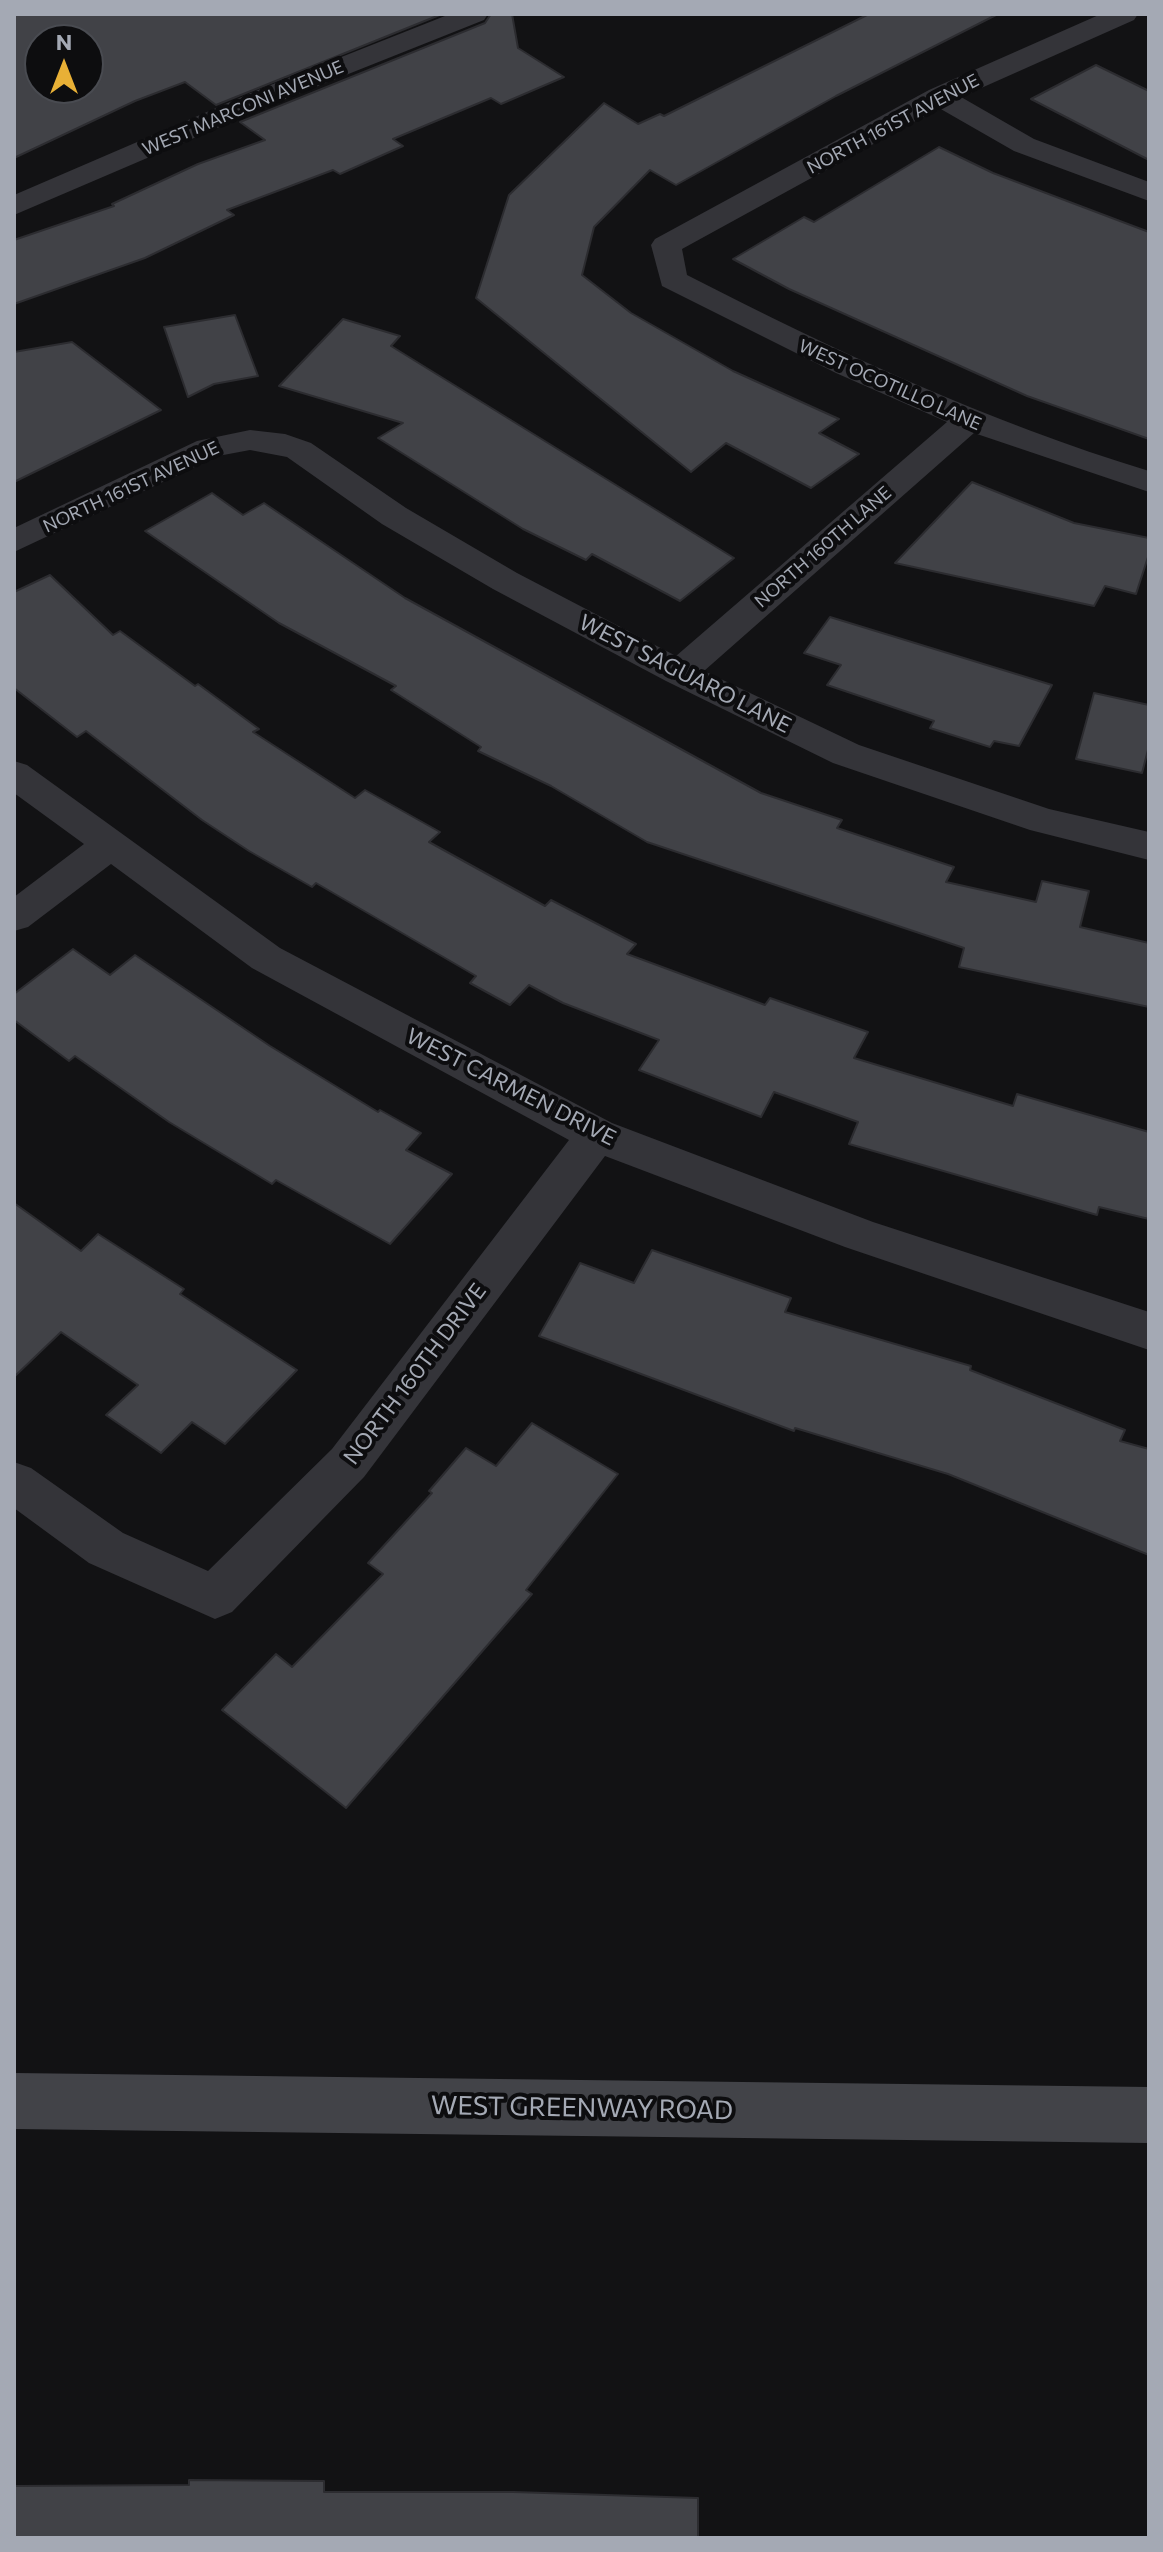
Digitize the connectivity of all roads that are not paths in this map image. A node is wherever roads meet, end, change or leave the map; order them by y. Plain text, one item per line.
1 (474, 14) edge
2 (1124, 14) edge
3 (939, 96) junction
4 (1149, 192) edge
5 (14, 206) edge
6 (666, 245) joint
7 (968, 421) junction
8 (250, 440) joint
9 (1149, 482) edge
10 (14, 541) edge
11 (679, 673) junction
12 (14, 774) edge
13 (111, 844) junction
14 (1149, 846) edge
15 (14, 917) edge
16 (597, 1135) junction
17 (1149, 1331) edge
18 (14, 1482) edge
19 (14, 2101) edge
20 (1149, 2115) edge

1 - 5 street, WEST MARCONI AVENUE
2 - 3 street, NORTH 161ST AVENUE
3 - 4 street
3 - 6 street, NORTH 161ST AVENUE
6 - 7 street, WEST OCOTILLO LANE
7 - 9 street, WEST OCOTILLO LANE
7 - 11 street, NORTH 160TH LANE
8 - 10 street, NORTH 161ST AVENUE
8 - 11 street, WEST SAGUARO LANE
11 - 14 street, WEST SAGUARO LANE
12 - 13 street, WEST CARMEN DRIVE
13 - 15 street
13 - 16 street, WEST CARMEN DRIVE
16 - 17 street, WEST CARMEN DRIVE
16 - 18 street, NORTH 160TH DRIVE
19 - 20 main road, WEST GREENWAY ROAD

